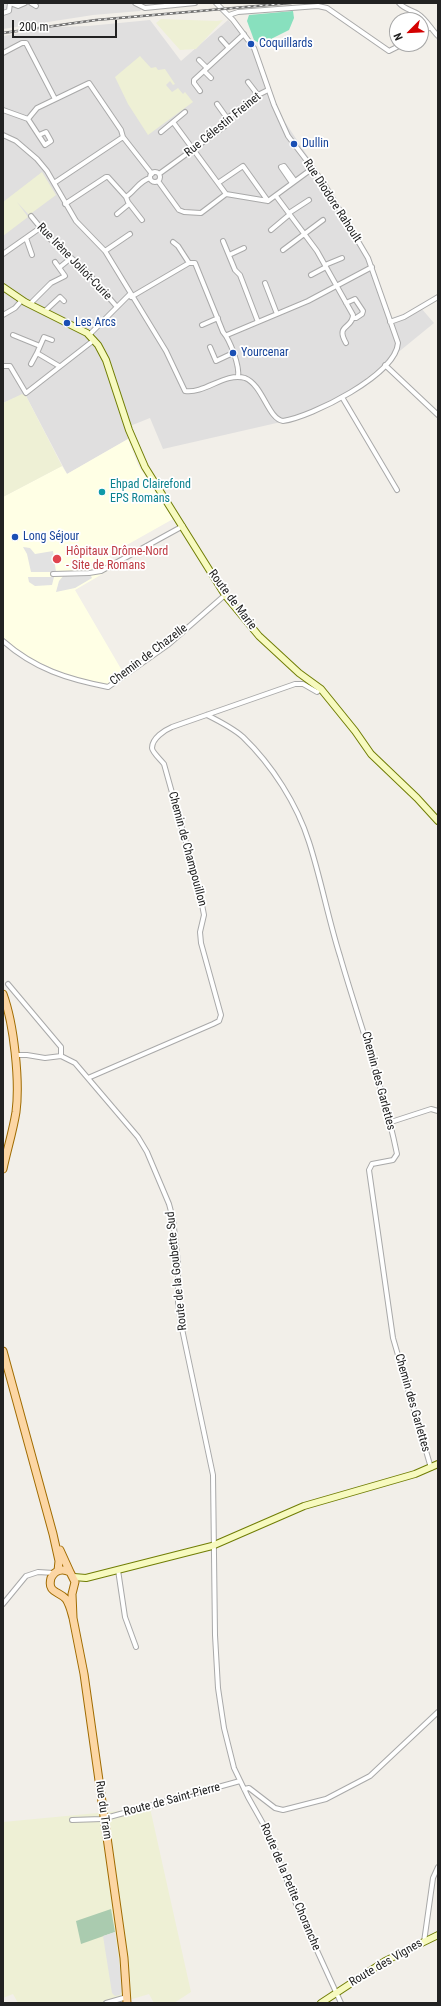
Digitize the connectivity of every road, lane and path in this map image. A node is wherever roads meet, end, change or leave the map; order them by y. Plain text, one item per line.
1 (10, 3) edge
2 (25, 3) edge
3 (32, 3) edge
4 (195, 3) edge
5 (216, 3) edge
6 (399, 3) edge
7 (137, 4) edge
8 (190, 4) edge
9 (36, 6) dead end
10 (3, 12) edge
11 (413, 12) edge
12 (229, 16) junction
13 (429, 28) edge
14 (244, 34) junction
15 (438, 36) edge
16 (221, 39) dead end
17 (229, 48) junction
18 (389, 51) edge
19 (3, 53) edge
20 (200, 60) dead end
21 (205, 70) junction
22 (211, 78) dead end
23 (248, 82) dead end
24 (268, 90) junction
25 (200, 91) dead end
26 (258, 95) junction
27 (55, 99) junction
28 (217, 104) dead end
29 (3, 110) edge
30 (185, 112) dead end
31 (227, 118) junction
32 (28, 119) junction
33 (173, 122) junction
34 (161, 132) dead end
35 (3, 135) edge
36 (39, 135) dead end
37 (123, 137) junction
38 (193, 149) junction
39 (313, 168) junction
40 (159, 174) junction
41 (151, 176) junction
42 (158, 181) junction
43 (54, 183) junction
44 (218, 183) junction
45 (226, 194) junction
46 (276, 196) junction
47 (126, 197) junction
48 (309, 200) dead end
49 (268, 201) junction
50 (65, 204) junction
51 (129, 204) junction
52 (117, 214) dead end
53 (290, 214) junction
54 (31, 216) dead end
55 (142, 220) dead end
56 (323, 220) dead end
57 (40, 228) junction
58 (271, 230) dead end
59 (130, 234) dead end
60 (304, 234) junction
61 (26, 238) junction
62 (223, 241) dead end
63 (173, 242) dead end
64 (244, 248) dead end
65 (283, 250) dead end
66 (105, 252) junction
67 (3, 254) edge
68 (32, 255) dead end
69 (229, 255) junction
70 (71, 258) junction
71 (342, 258) dead end
72 (55, 262) dead end
73 (189, 263) junction
74 (325, 266) junction
75 (60, 267) junction
76 (372, 267) junction
77 (311, 275) dead end
78 (264, 282) dead end
79 (336, 286) junction
80 (3, 287) edge
81 (131, 296) junction
82 (438, 297) edge
83 (22, 300) junction
84 (64, 301) dead end
85 (346, 303) junction
86 (30, 304) junction
87 (117, 307) junction
88 (44, 312) junction
89 (277, 314) junction
90 (3, 315) edge
91 (218, 318) junction
92 (353, 318) junction
93 (258, 322) junction
94 (390, 322) junction
95 (202, 325) dead end
96 (13, 334) dead end
97 (227, 335) junction
98 (91, 338) junction
99 (52, 340) dead end
100 (346, 343) dead end
101 (40, 346) junction
102 (210, 347) dead end
103 (37, 353) junction
104 (233, 353) junction
105 (32, 364) dead end
106 (385, 365) junction
107 (3, 366) edge
108 (59, 366) junction
109 (238, 377) junction
110 (342, 398) junction
111 (429, 407) junction
112 (438, 410) edge
113 (438, 415) edge
114 (397, 490) dead end
115 (183, 526) junction
116 (53, 574) dead end
117 (225, 595) junction
118 (3, 640) edge
119 (321, 689) junction
120 (207, 715) junction
121 (438, 821) edge
122 (8, 984) dead end
123 (3, 994) edge
124 (14, 1055) junction
125 (61, 1056) junction
126 (88, 1078) junction
127 (438, 1111) edge
128 (391, 1122) junction
129 (3, 1169) edge
130 (3, 1351) edge
131 (438, 1464) edge
132 (431, 1468) junction
133 (53, 1534) junction
134 (213, 1545) junction
135 (118, 1570) junction
136 (56, 1572) junction
137 (43, 1573) junction
138 (72, 1574) junction
139 (86, 1578) junction
140 (50, 1580) junction
141 (74, 1588) junction
142 (61, 1596) junction
143 (3, 1604) edge
144 (74, 1624) junction
145 (136, 1647) dead end
146 (438, 1712) edge
147 (240, 1781) junction
148 (244, 1788) junction
149 (104, 1818) junction
150 (72, 1820) dead end
151 (438, 1867) edge
152 (438, 1935) edge
153 (424, 1942) junction
154 (336, 1994) junction
155 (127, 2000) edge
156 (106, 2003) edge
157 (321, 2003) edge
158 (341, 2003) edge

1 - 2 street
1 - 10 street
3 - 9 street
4 - 8 street
5 - 12 street, Rue Diodore Rahoult
6 - 11 street
7 - 8 street
12 - 14 street, Rue Diodore Rahoult
12 - 18 street
13 - 15 street
14 - 17 street
14 - 24 street, Rue Diodore Rahoult
16 - 17 street
17 - 21 street
19 - 27 street
20 - 21 street
21 - 22 street
21 - 25 street
23 - 26 street
24 - 26 street, Rue Célestin Freinet
24 - 39 street, Rue Diodore Rahoult
26 - 31 street, Rue Célestin Freinet
27 - 32 street
27 - 37 street
28 - 31 street
29 - 32 street
30 - 33 street
31 - 38 street, Rue Célestin Freinet
32 - 36 street
33 - 34 street
33 - 38 street
35 - 43 street
37 - 41 street
37 - 43 street
38 - 40 street, Rue Célestin Freinet
38 - 44 street
39 - 46 street
39 - 76 street, Rue Diodore Rahoult
40 - 41 street
40 - 42 street
41 - 42 street
41 - 47 street
42 - 45 street
43 - 50 street
44 - 45 street
44 - 49 street
45 - 49 street
46 - 49 street
46 - 53 street
47 - 50 street
47 - 51 street
48 - 53 street
50 - 66 street
51 - 52 street
51 - 55 street
53 - 58 street
53 - 60 street
54 - 57 street, Rue Irène Joliot-Curie
56 - 60 street
57 - 61 street
57 - 70 street, Rue Irène Joliot-Curie
59 - 66 street
60 - 65 street
60 - 74 street
61 - 67 street
61 - 68 street
62 - 69 street
63 - 73 street
64 - 69 street
66 - 81 street
69 - 93 street
70 - 75 street
70 - 87 street, Rue Irène Joliot-Curie
71 - 74 street
72 - 75 street
73 - 81 street
73 - 91 street
74 - 77 street
74 - 79 street
75 - 86 street
76 - 79 street
76 - 94 street, Rue Diodore Rahoult
78 - 89 street
79 - 85 street
79 - 89 street
80 - 83 street
81 - 87 street
81 - 109 street
82 - 94 street
83 - 86 street
83 - 90 street
84 - 88 street
85 - 92 street
85 - 92 street
86 - 88 street
87 - 98 street
88 - 98 street
89 - 93 street
91 - 95 street
91 - 97 street
92 - 100 street
93 - 97 street
94 - 106 street, Rue Diodore Rahoult
96 - 101 street
97 - 104 street
98 - 108 street
98 - 115 street, Route de Marie
99 - 101 street
101 - 103 street
102 - 104 street
103 - 105 street
103 - 108 street
104 - 109 street
106 - 110 street
106 - 111 street
107 - 108 street
109 - 110 street
110 - 114 street
111 - 112 street
111 - 113 street
115 - 116 street
115 - 117 street, Route de Marie
117 - 118 street, Chemin de Chazelle
117 - 119 street, Route de Marie
119 - 120 street
119 - 121 street, Route de Marie
120 - 126 street, Chemin de Champouillon
120 - 128 street, Chemin des Garlettes
122 - 125 street
123 - 124 main road
124 - 125 street
124 - 129 main road
125 - 126 street, Route de la Goubette Sud
126 - 134 street, Route de la Goubette Sud
127 - 128 street
128 - 132 street, Chemin des Garlettes
130 - 133 main road
131 - 132 street
132 - 134 street
133 - 136 main road
133 - 138 main road
134 - 135 street
134 - 147 street, Route de la Petite Choranche
135 - 139 street
135 - 145 street
136 - 137 street
136 - 138 main road
136 - 140 main road
137 - 140 street
137 - 143 street
138 - 139 street
138 - 141 main road
139 - 141 street
140 - 142 main road
141 - 142 main road
141 - 144 main road
142 - 144 main road
144 - 149 main road, Rue du Tram
146 - 148 street
147 - 148 street, Route de la Petite Choranche
147 - 149 street, Route de Saint-Pierre
148 - 154 street, Route de la Petite Choranche
149 - 150 street, Route de Saint-Pierre
149 - 155 main road, Rue du Tram
151 - 153 street
152 - 153 street, Route des Vignes
153 - 154 street, Route des Vignes
154 - 157 street, Route des Vignes
154 - 158 street, Route de la Petite Choranche
155 - 156 street

